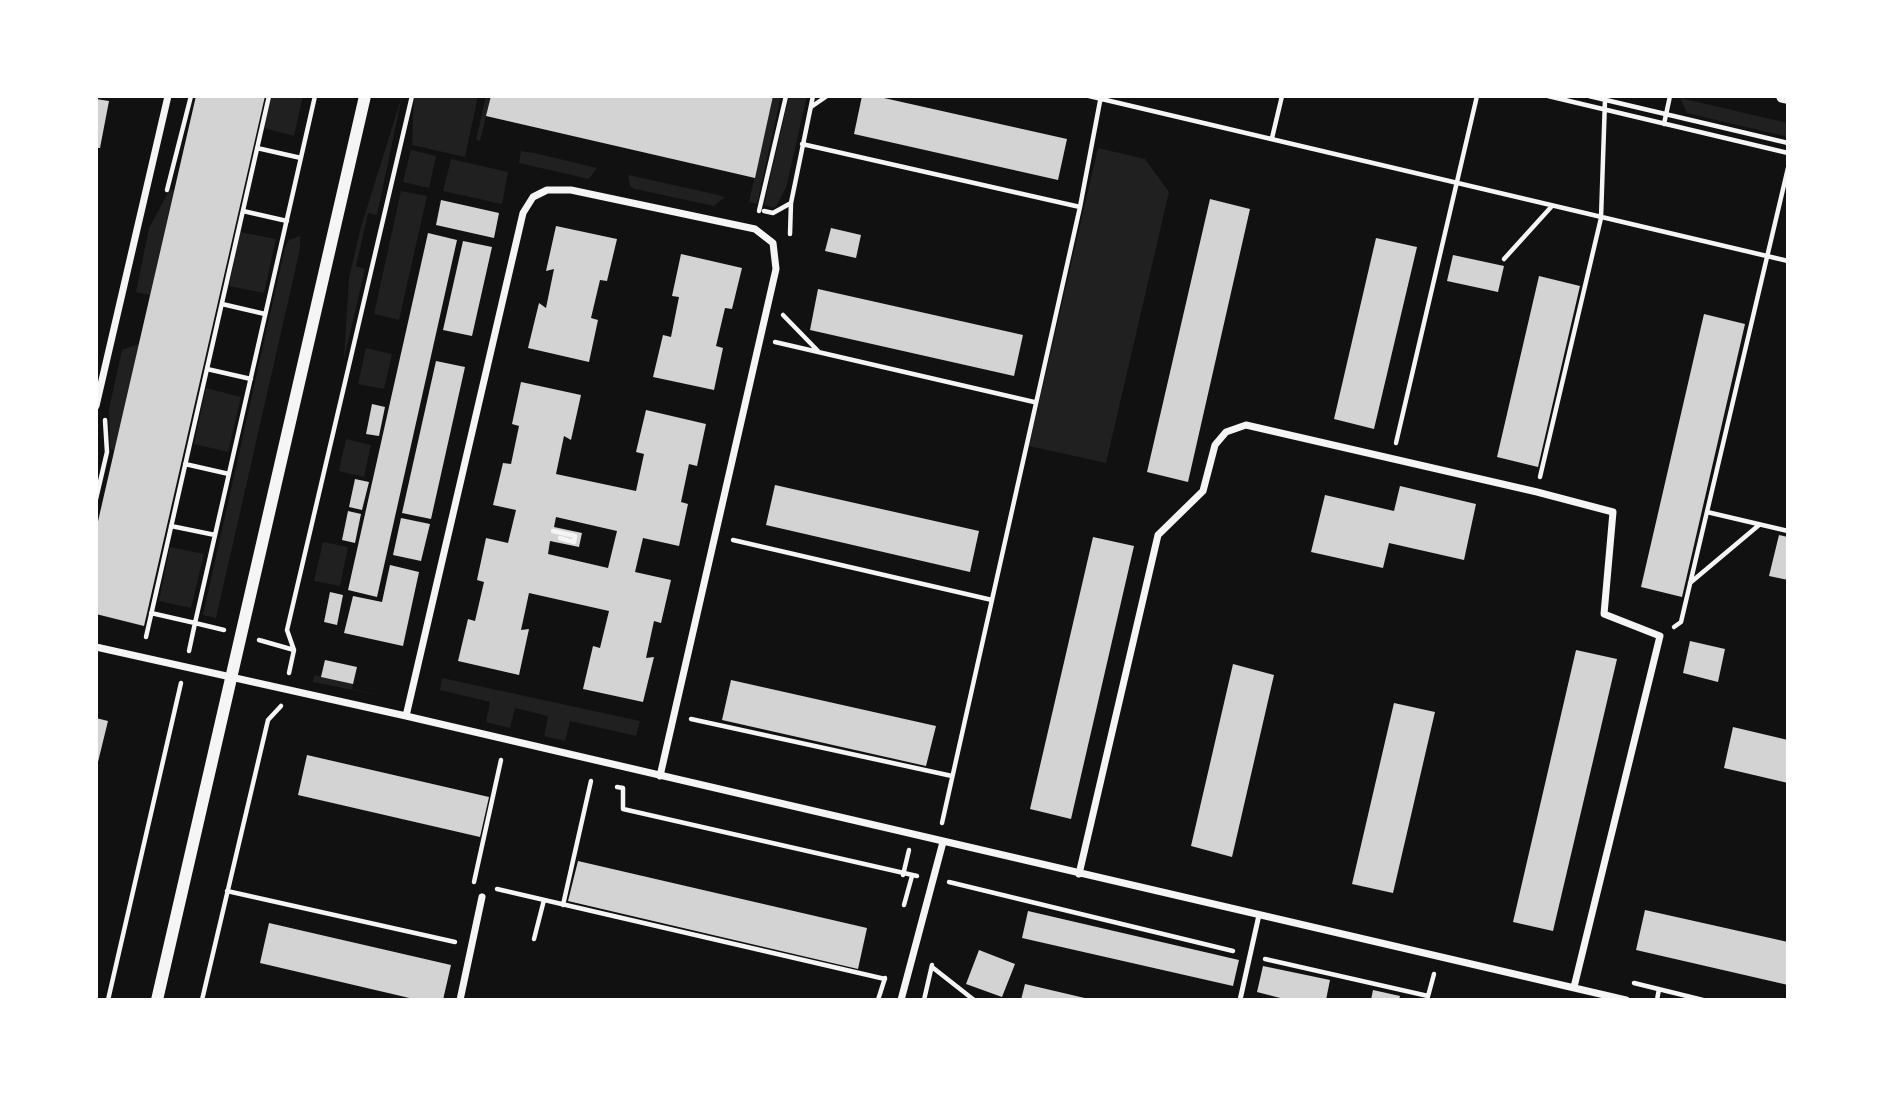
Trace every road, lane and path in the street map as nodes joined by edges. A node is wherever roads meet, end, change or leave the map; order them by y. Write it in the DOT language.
graph roads {
  1 [pos="168,96"];
  2 [pos="269,96"];
  3 [pos="315,96"];
  4 [pos="365,96"];
  5 [pos="412,96"];
  6 [pos="786,96"];
  7 [pos="813,96"];
  8 [pos="827,96"];
  9 [pos="1089,96"];
  10 [pos="1282,96"];
  11 [pos="1478,96"];
  12 [pos="1548,96"];
  13 [pos="1589,96"];
  14 [pos="1670,96"];
  15 [pos="1101,98"];
  16 [pos="1605,100"];
  17 [pos="810,108"];
  18 [pos="1603,109"];
  19 [pos="1666,114"];
  20 [pos="1664,124"];
  21 [pos="1272,138"];
  22 [pos="1788,143"];
  23 [pos="802,144"];
  24 [pos="257,148"];
  25 [pos="1788,153"];
  26 [pos="301,158"];
  27 [pos="1788,168"];
  28 [pos="1458,184"];
  29 [pos="791,203"];
  30 [pos="1552,206"];
  31 [pos="1080,207"];
  32 [pos="760,210"];
  33 [pos="243,211"];
  34 [pos="1601,218"];
  35 [pos="287,221"];
  36 [pos="755,229"];
  37 [pos="790,246"];
  38 [pos="1766,256"];
  39 [pos="1504,259"];
  40 [pos="1788,261"];
  41 [pos="769,300"];
  42 [pos="222,304"];
  43 [pos="265,314"];
  44 [pos="767,340"];
  45 [pos="819,352"];
  46 [pos="207,369"];
  47 [pos="251,379"];
  48 [pos="1034,402"];
  49 [pos="96,405"];
  50 [pos="1393,459"];
  51 [pos="185,464"];
  52 [pos="229,474"];
  53 [pos="1537,492"];
  54 [pos="1707,512"];
  55 [pos="1759,525"];
  56 [pos="171,526"];
  57 [pos="553,531"];
  58 [pos="1788,531"];
  59 [pos="215,536"];
  60 [pos="715,536"];
  61 [pos="560,538"];
  62 [pos="1690,584"];
  63 [pos="992,600"];
  64 [pos="151,613"];
  65 [pos="195,623"];
  66 [pos="241,635"];
  67 [pos="1660,636"];
  68 [pos="146,637"];
  69 [pos="96,648"];
  70 [pos="294,650"];
  71 [pos="185,667"];
  72 [pos="231,676"];
  73 [pos="285,688"];
  74 [pos="281,708"];
  75 [pos="293,711"];
  76 [pos="406,716"];
  77 [pos="683,717"];
  78 [pos="488,757"];
  79 [pos="501,760"];
  80 [pos="514,763"];
  81 [pos="660,776"];
  82 [pos="952,776"];
  83 [pos="579,778"];
  84 [pos="591,781"];
  85 [pos="602,783"];
  86 [pos="612,786"];
  87 [pos="941,825"];
  88 [pos="943,842"];
  89 [pos="1079,874"];
  90 [pos="912,876"];
  91 [pos="933,877"];
  92 [pos="474,884"];
  93 [pos="227,891"];
  94 [pos="471,894"];
  95 [pos="482,897"];
  96 [pos="544,900"];
  97 [pos="563,905"];
  98 [pos="902,915"];
  99 [pos="1259,915"];
  100 [pos="534,939"];
  101 [pos="471,946"];
  102 [pos="1250,955"];
  103 [pos="1439,957"];
  104 [pos="888,967"];
  105 [pos="932,967"];
  106 [pos="885,979"];
  107 [pos="1574,987"];
  108 [pos="1659,989"];
  109 [pos="1428,998"];
  110 [pos="108,1000"];
  111 [pos="156,1000"];
  112 [pos="202,1000"];
  113 [pos="460,1000"];
  114 [pos="878,1000"];
  115 [pos="901,1000"];
  116 [pos="974,1000"];
  117 [pos="1240,1000"];
  118 [pos="1626,1000"];
  119 [pos="1657,1000"];
  1 -- 49 [label="street"];
  2 -- 24 [label="path"];
  3 -- 26 [label="path"];
  4 -- 66 [label="street"];
  5 -- 70 [label="path"];
  6 -- 32 [label="path"];
  7 -- 17 [label="path"];
  8 -- 17 [label="path"];
  9 -- 15 [label="path"];
  10 -- 21 [label="path"];
  11 -- 28 [label="path"];
  12 -- 18 [label="path"];
  13 -- 16 [label="path"];
  14 -- 19 [label="path"];
  15 -- 21 [label="path"];
  15 -- 31 [label="path"];
  16 -- 18 [label="path"];
  16 -- 19 [label="path"];
  17 -- 23 [label="path"];
  18 -- 20 [label="path"];
  18 -- 34 [label="path"];
  19 -- 20 [label="path"];
  19 -- 22 [label="path"];
  20 -- 25 [label="path"];
  21 -- 28 [label="path"];
  23 -- 29 [label="path"];
  23 -- 31 [label="path"];
  24 -- 26 [label="path"];
  24 -- 33 [label="path"];
  26 -- 35 [label="path"];
  27 -- 38 [label="path"];
  28 -- 30 [label="path"];
  28 -- 50 [label="path"];
  29 -- 32 [label="path"];
  29 -- 37 [label="path"];
  30 -- 34 [label="path"];
  30 -- 39 [label="path"];
  31 -- 48 [label="path"];
  32 -- 36 [label="path"];
  33 -- 35 [label="path"];
  33 -- 42 [label="path"];
  34 -- 38 [label="path"];
  34 -- 53 [label="path"];
  35 -- 43 [label="path"];
  36 -- 41 [label="street"];
  36 -- 76 [label="street"];
  38 -- 40 [label="path"];
  38 -- 54 [label="path"];
  41 -- 45 [label="path"];
  41 -- 60 [label="street"];
  42 -- 43 [label="path"];
  42 -- 46 [label="path"];
  43 -- 47 [label="path"];
  44 -- 45 [label="path"];
  45 -- 48 [label="path"];
  46 -- 47 [label="path"];
  46 -- 51 [label="path"];
  47 -- 52 [label="path"];
  48 -- 63 [label="path"];
  50 -- 53 [label="street"];
  50 -- 89 [label="street"];
  51 -- 52 [label="path"];
  51 -- 56 [label="path"];
  52 -- 59 [label="path"];
  53 -- 67 [label="street"];
  54 -- 55 [label="path"];
  54 -- 62 [label="path"];
  55 -- 58 [label="path"];
  55 -- 62 [label="path"];
  56 -- 59 [label="path"];
  56 -- 64 [label="path"];
  57 -- 61 [label="path"];
  59 -- 65 [label="path"];
  60 -- 63 [label="path"];
  60 -- 81 [label="street"];
  62 -- 67 [label="path"];
  63 -- 82 [label="path"];
  64 -- 65 [label="path"];
  64 -- 68 [label="path"];
  65 -- 66 [label="path"];
  65 -- 71 [label="path"];
  66 -- 70 [label="path"];
  66 -- 72 [label="street"];
  67 -- 107 [label="street"];
  69 -- 71 [label="street"];
  70 -- 73 [label="path"];
  71 -- 72 [label="street"];
  71 -- 110 [label="path"];
  72 -- 73 [label="street"];
  72 -- 111 [label="street"];
  73 -- 74 [label="path"];
  73 -- 76 [label="street"];
  74 -- 75 [label="path"];
  74 -- 93 [label="path"];
  76 -- 81 [label="street"];
  77 -- 82 [label="path"];
  78 -- 79 [label="path"];
  79 -- 80 [label="path"];
  79 -- 92 [label="path"];
  81 -- 88 [label="street"];
  82 -- 87 [label="path"];
  83 -- 84 [label="path"];
  84 -- 85 [label="path"];
  84 -- 97 [label="path"];
  86 -- 90 [label="path"];
  88 -- 89 [label="street"];
  88 -- 91 [label="street"];
  89 -- 99 [label="street"];
  90 -- 91 [label="path"];
  90 -- 98 [label="path"];
  91 -- 102 [label="path"];
  91 -- 115 [label="street"];
  92 -- 94 [label="path"];
  92 -- 96 [label="path"];
  93 -- 101 [label="path"];
  93 -- 112 [label="path"];
  95 -- 101 [label="street"];
  96 -- 97 [label="path"];
  96 -- 100 [label="path"];
  97 -- 106 [label="path"];
  99 -- 102 [label="lane"];
  99 -- 103 [label="street"];
  101 -- 113 [label="street"];
  102 -- 109 [label="path"];
  102 -- 117 [label="lane"];
  103 -- 107 [label="street"];
  103 -- 109 [label="path"];
  104 -- 106 [label="path"];
  105 -- 116 [label="path"];
  106 -- 114 [label="path"];
  107 -- 118 [label="street"];
  108 -- 119 [label="path"];
}
